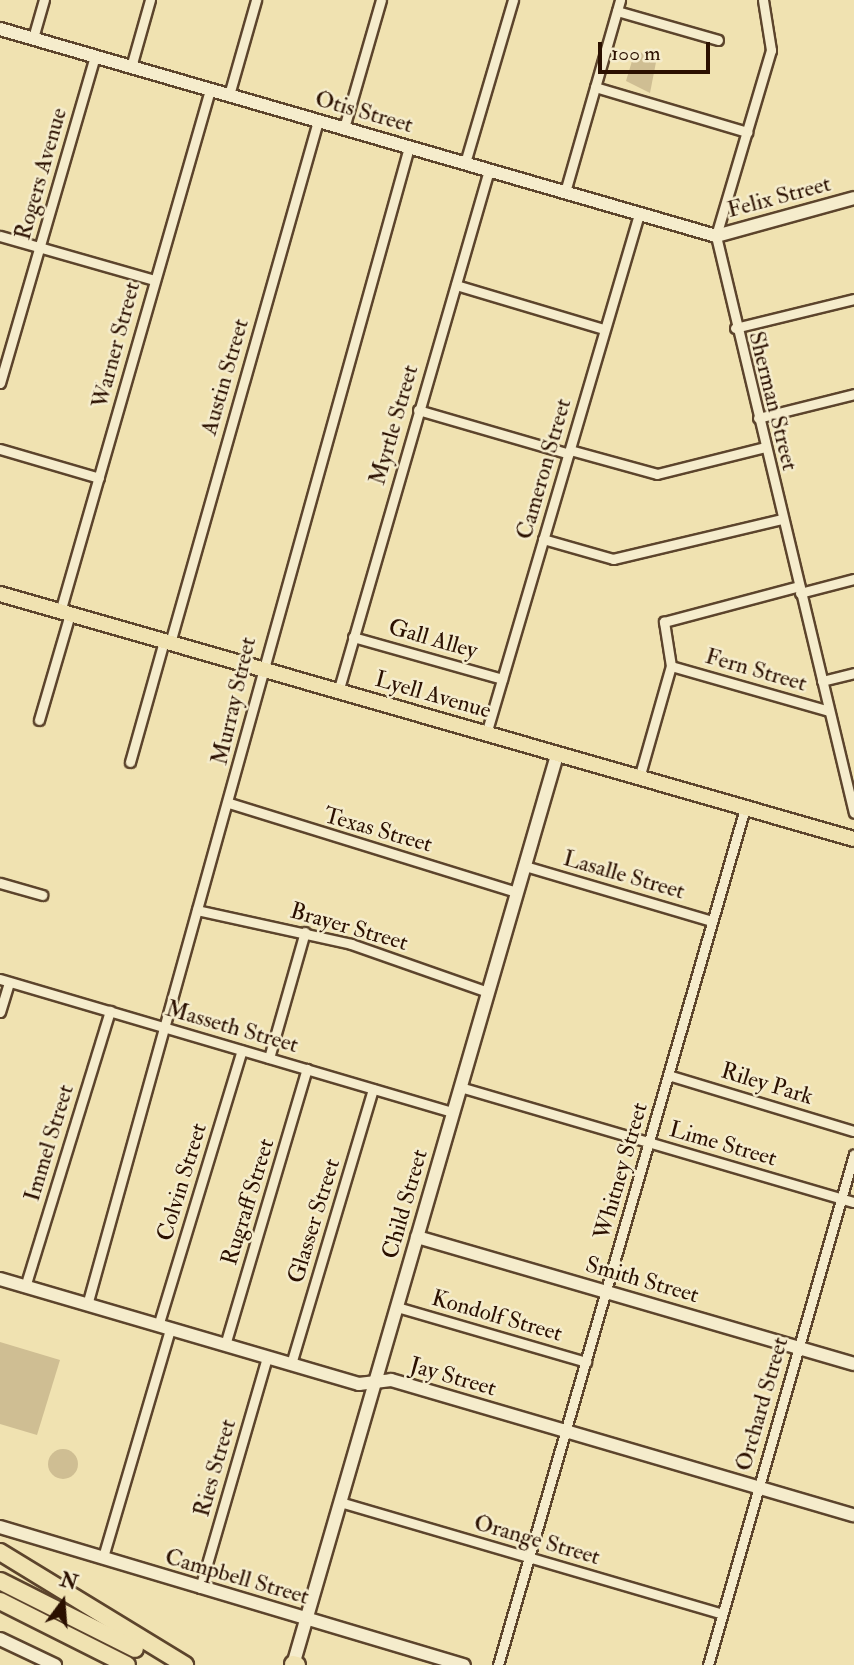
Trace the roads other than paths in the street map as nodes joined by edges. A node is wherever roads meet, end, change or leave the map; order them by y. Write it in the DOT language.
graph roads {
  1 [pos="44,0"];
  2 [pos="150,0"];
  3 [pos="257,0"];
  4 [pos="381,0"];
  5 [pos="513,0"];
  6 [pos="620,0"];
  7 [pos="763,0"];
  8 [pos="617,11"];
  9 [pos="0,29"];
  10 [pos="33,38"];
  11 [pos="718,40"];
  12 [pos="94,56"];
  13 [pos="131,67"];
  14 [pos="595,87"];
  15 [pos="211,90"];
  16 [pos="229,95"];
  17 [pos="318,121"];
  18 [pos="344,128"];
  19 [pos="747,132"];
  20 [pos="409,147"];
  21 [pos="465,163"];
  22 [pos="489,170"];
  23 [pos="565,192"];
  24 [pos="854,198"];
  25 [pos="639,214"];
  26 [pos="0,236"];
  27 [pos="716,236"];
  28 [pos="40,248"];
  29 [pos="154,280"];
  30 [pos="456,285"];
  31 [pos="854,299"];
  32 [pos="735,328"];
  33 [pos="604,330"];
  34 [pos="0,383"];
  35 [pos="854,394"];
  36 [pos="418,411"];
  37 [pos="758,418"];
  38 [pos="765,447"];
  39 [pos="0,449"];
  40 [pos="570,452"];
  41 [pos="99,478"];
  42 [pos="782,519"];
  43 [pos="543,540"];
  44 [pos="854,579"];
  45 [pos="799,589"];
  46 [pos="0,594"];
  47 [pos="65,613"];
  48 [pos="354,636"];
  49 [pos="167,642"];
  50 [pos="671,666"];
  51 [pos="259,669"];
  52 [pos="854,673"];
  53 [pos="502,679"];
  54 [pos="822,681"];
  55 [pos="338,692"];
  56 [pos="829,711"];
  57 [pos="39,720"];
  58 [pos="486,734"];
  59 [pos="557,755"];
  60 [pos="130,762"];
  61 [pos="639,778"];
  62 [pos="229,803"];
  63 [pos="745,808"];
  64 [pos="854,813"];
  65 [pos="854,839"];
  66 [pos="525,866"];
  67 [pos="0,883"];
  68 [pos="517,892"];
  69 [pos="42,895"];
  70 [pos="197,910"];
  71 [pos="712,921"];
  72 [pos="305,933"];
  73 [pos="4,980"];
  74 [pos="488,992"];
  75 [pos="110,1011"];
  76 [pos="0,1012"];
  77 [pos="165,1027"];
  78 [pos="242,1050"];
  79 [pos="269,1058"];
  80 [pos="307,1069"];
  81 [pos="668,1074"];
  82 [pos="460,1087"];
  83 [pos="373,1089"];
  84 [pos="453,1112"];
  85 [pos="854,1131"];
  86 [pos="649,1142"];
  87 [pos="854,1154"];
  88 [pos="841,1198"];
  89 [pos="854,1202"];
  90 [pos="417,1237"];
  91 [pos="0,1279"];
  92 [pos="25,1287"];
  93 [pos="606,1291"];
  94 [pos="87,1305"];
  95 [pos="397,1307"];
  96 [pos="164,1327"];
  97 [pos="225,1345"];
  98 [pos="798,1348"];
  99 [pos="267,1357"];
  100 [pos="586,1362"];
  101 [pos="291,1364"];
  102 [pos="854,1364"];
  103 [pos="375,1382"];
  104 [pos="566,1431"];
  105 [pos="758,1488"];
  106 [pos="340,1502"];
  107 [pos="854,1515"];
  108 [pos="0,1527"];
  109 [pos="0,1552"];
  110 [pos="103,1557"];
  111 [pos="529,1558"];
  112 [pos="0,1581"];
  113 [pos="200,1588"];
  114 [pos="0,1601"];
  115 [pos="722,1614"];
  116 [pos="306,1619"];
  117 [pos="0,1639"];
  118 [pos="55,1665"];
  119 [pos="127,1665"];
  120 [pos="173,1665"];
  121 [pos="185,1665"];
  122 [pos="294,1665"];
  123 [pos="464,1665"];
  124 [pos="498,1665"];
  125 [pos="708,1665"];
  1 -- 10 [label="street"];
  2 -- 13 [label="street"];
  3 -- 16 [label="street"];
  4 -- 18 [label="street"];
  5 -- 21 [label="street"];
  6 -- 8 [label="street"];
  7 -- 19 [label="street, Sherman Street"];
  8 -- 11 [label="street"];
  8 -- 14 [label="street"];
  9 -- 10 [label="street, Otis Street"];
  10 -- 12 [label="street, Otis Street"];
  12 -- 13 [label="street, Otis Street"];
  12 -- 28 [label="street, Rogers Avenue"];
  13 -- 15 [label="street, Otis Street"];
  14 -- 19 [label="street"];
  14 -- 23 [label="street"];
  15 -- 16 [label="street, Otis Street"];
  15 -- 29 [label="street, Warner Street"];
  16 -- 17 [label="street, Otis Street"];
  17 -- 18 [label="street, Otis Street"];
  17 -- 49 [label="street, Austin Street"];
  18 -- 20 [label="street, Otis Street"];
  19 -- 27 [label="street, Sherman Street"];
  20 -- 21 [label="street, Otis Street"];
  20 -- 51 [label="street, Murray Street"];
  21 -- 22 [label="street, Otis Street"];
  22 -- 23 [label="street, Otis Street"];
  22 -- 30 [label="street, Myrtle Street"];
  23 -- 25 [label="street, Otis Street"];
  24 -- 27 [label="street, Felix Street"];
  25 -- 27 [label="street, Otis Street"];
  25 -- 33 [label="street, Cameron Street"];
  26 -- 28 [label="street"];
  27 -- 32 [label="street, Sherman Street"];
  28 -- 29 [label="street"];
  28 -- 34 [label="street, Rogers Avenue"];
  29 -- 41 [label="street, Warner Street"];
  30 -- 33 [label="street"];
  30 -- 36 [label="street, Myrtle Street"];
  31 -- 32 [label="street"];
  32 -- 37 [label="street, Sherman Street"];
  33 -- 40 [label="street, Cameron Street"];
  35 -- 37 [label="street"];
  36 -- 40 [label="street"];
  36 -- 48 [label="street, Myrtle Street"];
  37 -- 38 [label="street, Sherman Street"];
  38 -- 40 [label="street"];
  38 -- 42 [label="street, Sherman Street"];
  39 -- 41 [label="street"];
  40 -- 43 [label="street, Cameron Street"];
  41 -- 47 [label="street, Warner Street"];
  42 -- 43 [label="street"];
  42 -- 45 [label="street, Sherman Street"];
  43 -- 53 [label="street, Cameron Street"];
  44 -- 45 [label="street"];
  45 -- 50 [label="street"];
  45 -- 54 [label="street, Sherman Street"];
  46 -- 47 [label="main road, Lyell Avenue"];
  47 -- 49 [label="main road, Lyell Avenue"];
  47 -- 57 [label="street, Warner Street"];
  48 -- 53 [label="street, Gall Alley"];
  48 -- 55 [label="street, Myrtle Street"];
  49 -- 51 [label="main road, Lyell Avenue"];
  49 -- 60 [label="street, Austin Street"];
  50 -- 56 [label="street, Fern Street"];
  50 -- 61 [label="street"];
  51 -- 55 [label="main road, Lyell Avenue"];
  51 -- 62 [label="street, Murray Street"];
  52 -- 54 [label="street"];
  53 -- 58 [label="street, Cameron Street"];
  54 -- 56 [label="street, Sherman Street"];
  55 -- 58 [label="main road, Lyell Avenue"];
  56 -- 64 [label="street, Sherman Street"];
  58 -- 59 [label="main road, Lyell Avenue"];
  59 -- 61 [label="main road, Lyell Avenue"];
  59 -- 66 [label="street, Child Street"];
  61 -- 63 [label="main road, Lyell Avenue"];
  62 -- 68 [label="street, Texas Street"];
  62 -- 70 [label="street, Murray Street"];
  63 -- 65 [label="main road, Lyell Avenue"];
  63 -- 71 [label="street, Whitney Street"];
  66 -- 68 [label="street, Child Street"];
  66 -- 71 [label="street, Lasalle Street"];
  67 -- 69 [label="street"];
  68 -- 74 [label="street, Child Street"];
  70 -- 72 [label="street, Brayer Street"];
  70 -- 77 [label="street, Murray Street"];
  71 -- 81 [label="street, Whitney Street"];
  72 -- 74 [label="street, Brayer Street"];
  72 -- 79 [label="street"];
  73 -- 75 [label="street, Masseth Street"];
  73 -- 76 [label="street"];
  74 -- 82 [label="street, Child Street"];
  75 -- 77 [label="street, Masseth Street"];
  75 -- 92 [label="street, Immel Street"];
  77 -- 78 [label="street, Masseth Street"];
  77 -- 94 [label="street, Murray Street"];
  78 -- 79 [label="street, Masseth Street"];
  78 -- 96 [label="street, Colvin Street"];
  79 -- 80 [label="street, Masseth Street"];
  80 -- 83 [label="street, Masseth Street"];
  80 -- 97 [label="street, Rugraff Street"];
  81 -- 85 [label="street, Riley Park"];
  81 -- 86 [label="street, Whitney Street"];
  82 -- 84 [label="street, Child Street"];
  82 -- 86 [label="street, Lime Street"];
  83 -- 84 [label="street, Masseth Street"];
  83 -- 101 [label="street, Glasser Street"];
  84 -- 90 [label="street, Child Street"];
  86 -- 88 [label="street, Lime Street"];
  86 -- 93 [label="street, Whitney Street"];
  87 -- 88 [label="street, Orchard Street"];
  88 -- 89 [label="street, Lime Street"];
  88 -- 98 [label="street, Orchard Street"];
  90 -- 93 [label="street, Smith Street"];
  90 -- 95 [label="street, Child Street"];
  91 -- 92 [label="street, Jay Street"];
  92 -- 94 [label="street, Jay Street"];
  93 -- 98 [label="street, Smith Street"];
  93 -- 100 [label="street, Whitney Street"];
  94 -- 96 [label="street, Jay Street"];
  95 -- 100 [label="street, Kondolf Street"];
  95 -- 103 [label="street, Child Street"];
  96 -- 97 [label="street, Jay Street"];
  96 -- 110 [label="street, Colvin Street"];
  97 -- 99 [label="street, Jay Street"];
  98 -- 102 [label="street, Smith Street"];
  98 -- 105 [label="street, Orchard Street"];
  99 -- 101 [label="street, Jay Street"];
  99 -- 113 [label="street, Ries Street"];
  100 -- 104 [label="street, Whitney Street"];
  101 -- 103 [label="street, Jay Street"];
  103 -- 104 [label="street, Jay Street"];
  103 -- 106 [label="street, Child Street"];
  104 -- 105 [label="street, Jay Street"];
  104 -- 111 [label="street, Whitney Street"];
  105 -- 107 [label="street, Jay Street"];
  105 -- 115 [label="street, Orchard Street"];
  106 -- 111 [label="street, Orange Street"];
  106 -- 116 [label="street, Child Street"];
  108 -- 110 [label="street, Campbell Street"];
  109 -- 121 [label="highway"];
  110 -- 113 [label="street, Campbell Street"];
  111 -- 115 [label="street, Orange Street"];
  111 -- 124 [label="street, Whitney Street"];
  112 -- 120 [label="highway"];
  113 -- 116 [label="street, Campbell Street"];
  114 -- 119 [label="highway"];
  115 -- 125 [label="street, Orchard Street"];
  116 -- 122 [label="street, Child Street"];
  116 -- 123 [label="street, Campbell Street"];
  117 -- 118 [label="street"];
}
